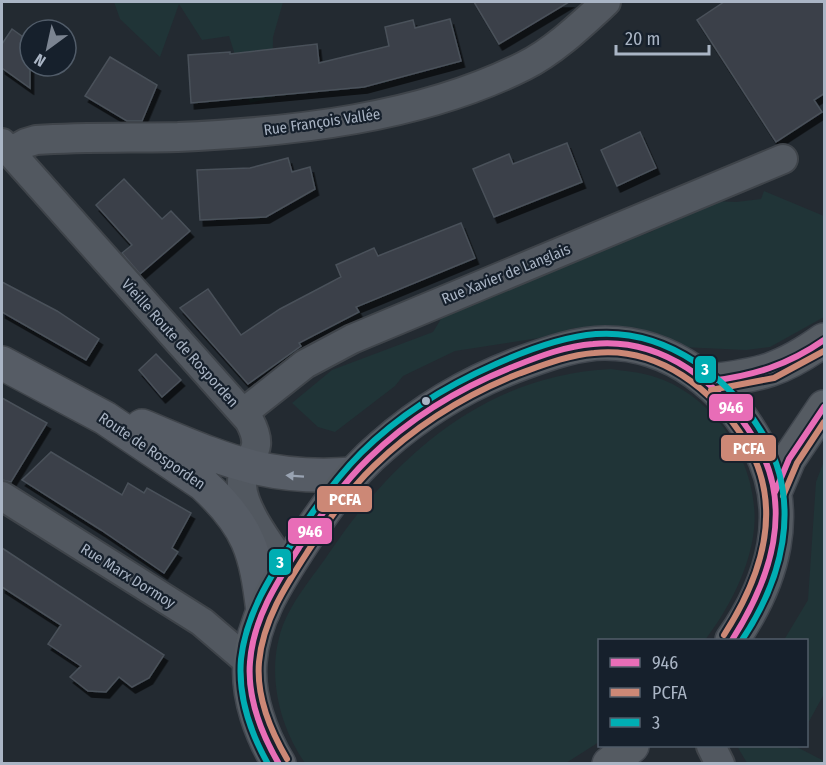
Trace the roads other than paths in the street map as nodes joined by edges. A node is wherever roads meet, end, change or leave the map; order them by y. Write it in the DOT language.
graph roads {
  1 [pos="606,2"];
  2 [pos="6,148"];
  3 [pos="783,159"];
  4 [pos="825,340"];
  5 [pos="2,363"];
  6 [pos="710,381"];
  7 [pos="70,398"];
  8 [pos="825,407"];
  9 [pos="243,413"];
  10 [pos="245,467"];
  11 [pos="353,474"];
  12 [pos="776,492"];
  13 [pos="2,496"];
  14 [pos="286,568"];
  15 [pos="263,612"];
  16 [pos="733,639"];
  17 [pos="250,663"];
  18 [pos="631,747"];
  19 [pos="712,747"];
  20 [pos="279,764"];
  21 [pos="609,764"];
  22 [pos="720,764"];
  1 -- 2 [label="street, Rue François Vallée"];
  2 -- 9 [label="street, Vieille Route de Rosporden"];
  3 -- 9 [label="street, Rue Xavier de Langlais"];
  4 -- 6 [label="main road"];
  5 -- 7 [label="main road, Route de Rosporden"];
  6 -- 11 [label="main road"];
  6 -- 12 [label="main road"];
  7 -- 10 [label="main road, Route de Rosporden"];
  7 -- 15 [label="main road, Route de Rosporden"];
  8 -- 12 [label="main road"];
  9 -- 10 [label="street, Vieille Route de Rosporden"];
  11 -- 10 [label="main road, Route de Rosporden, one-way"];
  10 -- 14 [label="street, Vieille Route de Rosporden"];
  11 -- 14 [label="main road"];
  12 -- 16 [label="main road"];
  13 -- 17 [label="street, Rue Marx Dormoy"];
  14 -- 15 [label="main road"];
  15 -- 17 [label="main road"];
  17 -- 20 [label="main road"];
  18 -- 21 [label="main road"];
  19 -- 22 [label="street"];
}
